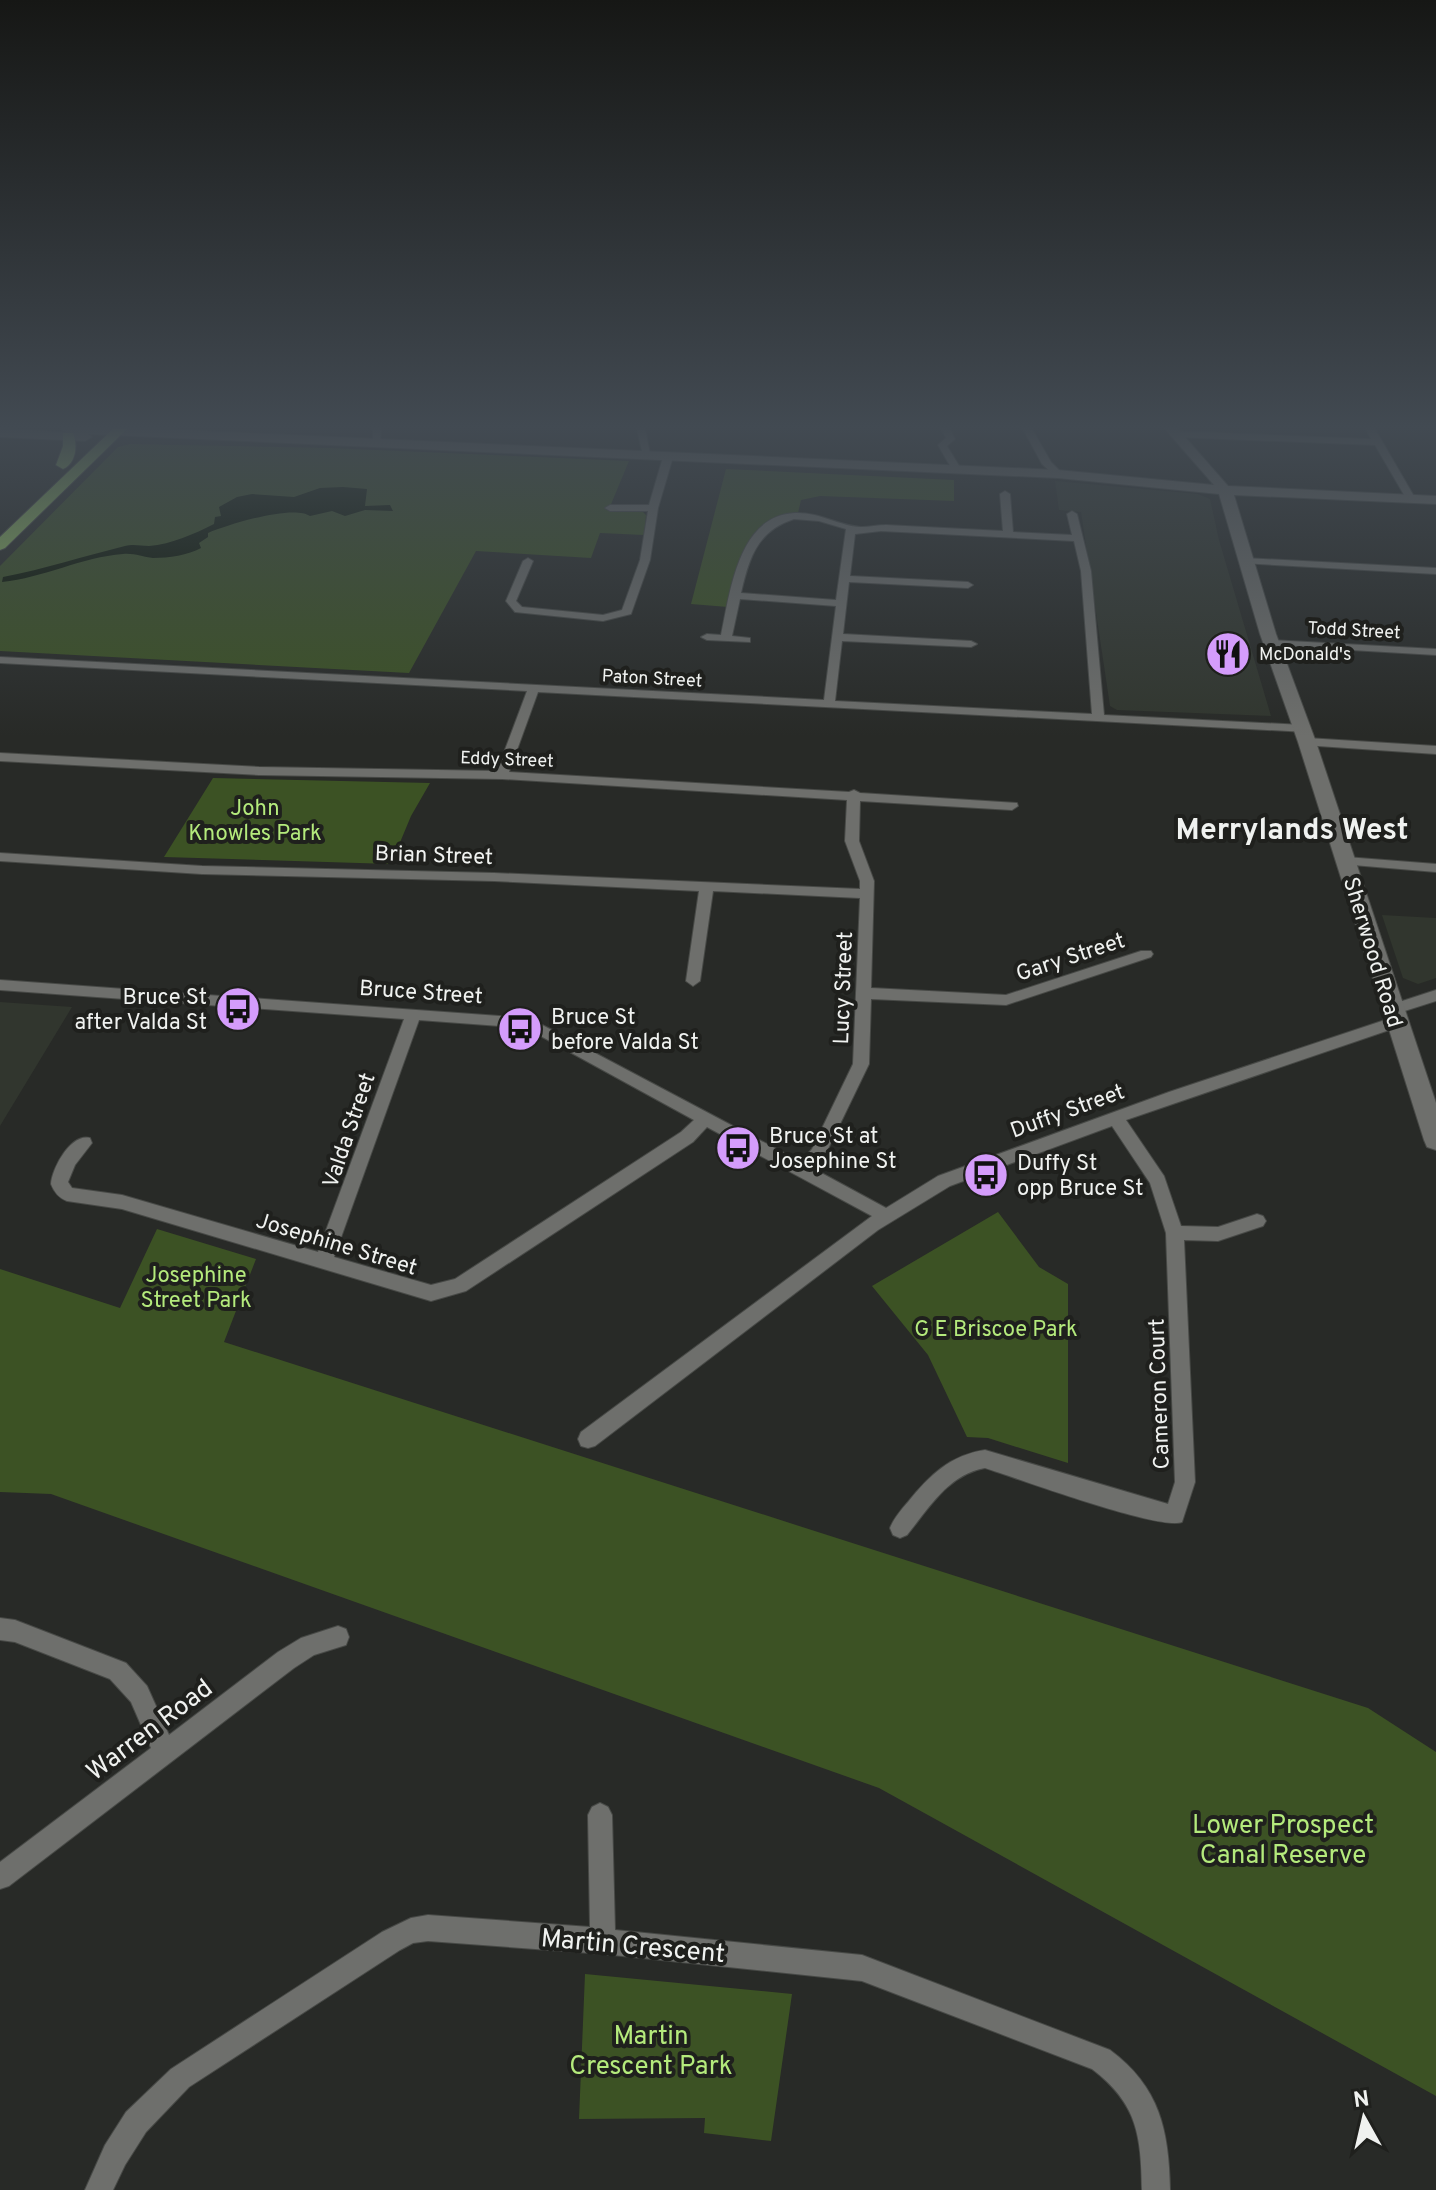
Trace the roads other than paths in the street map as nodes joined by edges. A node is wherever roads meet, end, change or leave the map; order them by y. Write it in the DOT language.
graph roads {
  1 [pos="649,531"];
  2 [pos="761,531"];
  3 [pos="852,531"];
  4 [pos="923,531"];
  5 [pos="1076,531"];
  6 [pos="1236,531"];
  7 [pos="1008,534"];
  8 [pos="1077,538"];
  9 [pos="528,561"];
  10 [pos="1245,561"];
  11 [pos="1436,571"];
  12 [pos="843,579"];
  13 [pos="968,585"];
  14 [pos="735,596"];
  15 [pos="841,603"];
  16 [pos="707,637"];
  17 [pos="836,637"];
  18 [pos="726,638"];
  19 [pos="746,640"];
  20 [pos="1271,643"];
  21 [pos="971,644"];
  22 [pos="1436,652"];
  23 [pos="0,660"];
  24 [pos="533,690"];
  25 [pos="829,705"];
  26 [pos="1098,718"];
  27 [pos="1305,735"];
  28 [pos="1436,750"];
  29 [pos="0,757"];
  30 [pos="502,775"];
  31 [pos="854,794"];
  32 [pos="1012,806"];
  33 [pos="0,857"];
  34 [pos="1346,861"];
  35 [pos="1436,868"];
  36 [pos="707,886"];
  37 [pos="866,894"];
  38 [pos="1146,954"];
  39 [pos="693,981"];
  40 [pos="0,985"];
  41 [pos="865,993"];
  42 [pos="1436,995"];
  43 [pos="414,1013"];
  44 [pos="1394,1016"];
  45 [pos="1116,1118"];
  46 [pos="705,1119"];
  47 [pos="1436,1140"];
  48 [pos="84,1143"];
  49 [pos="803,1171"];
  50 [pos="886,1216"];
  51 [pos="1257,1221"];
  52 [pos="1175,1233"];
  53 [pos="323,1262"];
  54 [pos="588,1439"];
  55 [pos="900,1528"];
  56 [pos="0,1629"];
  57 [pos="338,1637"];
  58 [pos="165,1753"];
  59 [pos="600,1815"];
  60 [pos="0,1877"];
  61 [pos="603,1941"];
  62 [pos="99,2190"];
  63 [pos="1156,2190"];
  1 -- 9 [label="street"];
  2 -- 14 [label="street"];
  3 -- 12 [label="street"];
  4 -- 7 [label="street"];
  5 -- 8 [label="street"];
  6 -- 10 [label="main road, Sherwood Road"];
  7 -- 8 [label="street"];
  8 -- 26 [label="street"];
  10 -- 11 [label="street"];
  10 -- 20 [label="main road, Sherwood Road"];
  12 -- 13 [label="street"];
  12 -- 15 [label="street"];
  14 -- 15 [label="street"];
  14 -- 18 [label="street"];
  15 -- 17 [label="street"];
  16 -- 18 [label="street"];
  17 -- 21 [label="street"];
  17 -- 25 [label="street"];
  18 -- 19 [label="street"];
  20 -- 22 [label="street, Todd Street"];
  20 -- 27 [label="main road, Sherwood Road"];
  23 -- 24 [label="street, Paton Street"];
  24 -- 25 [label="street, Paton Street"];
  24 -- 30 [label="street"];
  25 -- 26 [label="street, Paton Street"];
  26 -- 27 [label="street, Paton Street"];
  27 -- 28 [label="street, Paton Street"];
  27 -- 34 [label="main road, Sherwood Road"];
  29 -- 30 [label="street, Eddy Street"];
  30 -- 31 [label="street, Eddy Street"];
  31 -- 32 [label="street, Eddy Street"];
  31 -- 37 [label="street, Lucy Street"];
  33 -- 36 [label="street, Brian Street"];
  34 -- 35 [label="street"];
  34 -- 44 [label="main road, Sherwood Road"];
  36 -- 37 [label="street, Brian Street"];
  36 -- 39 [label="street"];
  37 -- 41 [label="street, Lucy Street"];
  38 -- 41 [label="street, Gary Street"];
  40 -- 43 [label="street, Bruce Street"];
  41 -- 49 [label="street, Lucy Street"];
  42 -- 44 [label="street, Duffy Street"];
  43 -- 46 [label="street, Bruce Street"];
  43 -- 53 [label="street, Valda Street"];
  44 -- 45 [label="street, Duffy Street"];
  44 -- 47 [label="main road, Sherwood Road"];
  45 -- 50 [label="street, Duffy Street"];
  45 -- 52 [label="street, Cameron Court"];
  46 -- 49 [label="street, Bruce Street"];
  46 -- 53 [label="street, Josephine Street"];
  48 -- 53 [label="street, Josephine Street"];
  49 -- 50 [label="street, Bruce Street"];
  50 -- 54 [label="street, Duffy Street"];
  51 -- 52 [label="street"];
  52 -- 55 [label="street, Cameron Court"];
  56 -- 58 [label="street"];
  57 -- 58 [label="street, Warren Road"];
  58 -- 60 [label="street, Warren Road"];
  59 -- 61 [label="street"];
  61 -- 62 [label="street, Martin Crescent"];
  61 -- 63 [label="street, Martin Crescent"];
}
